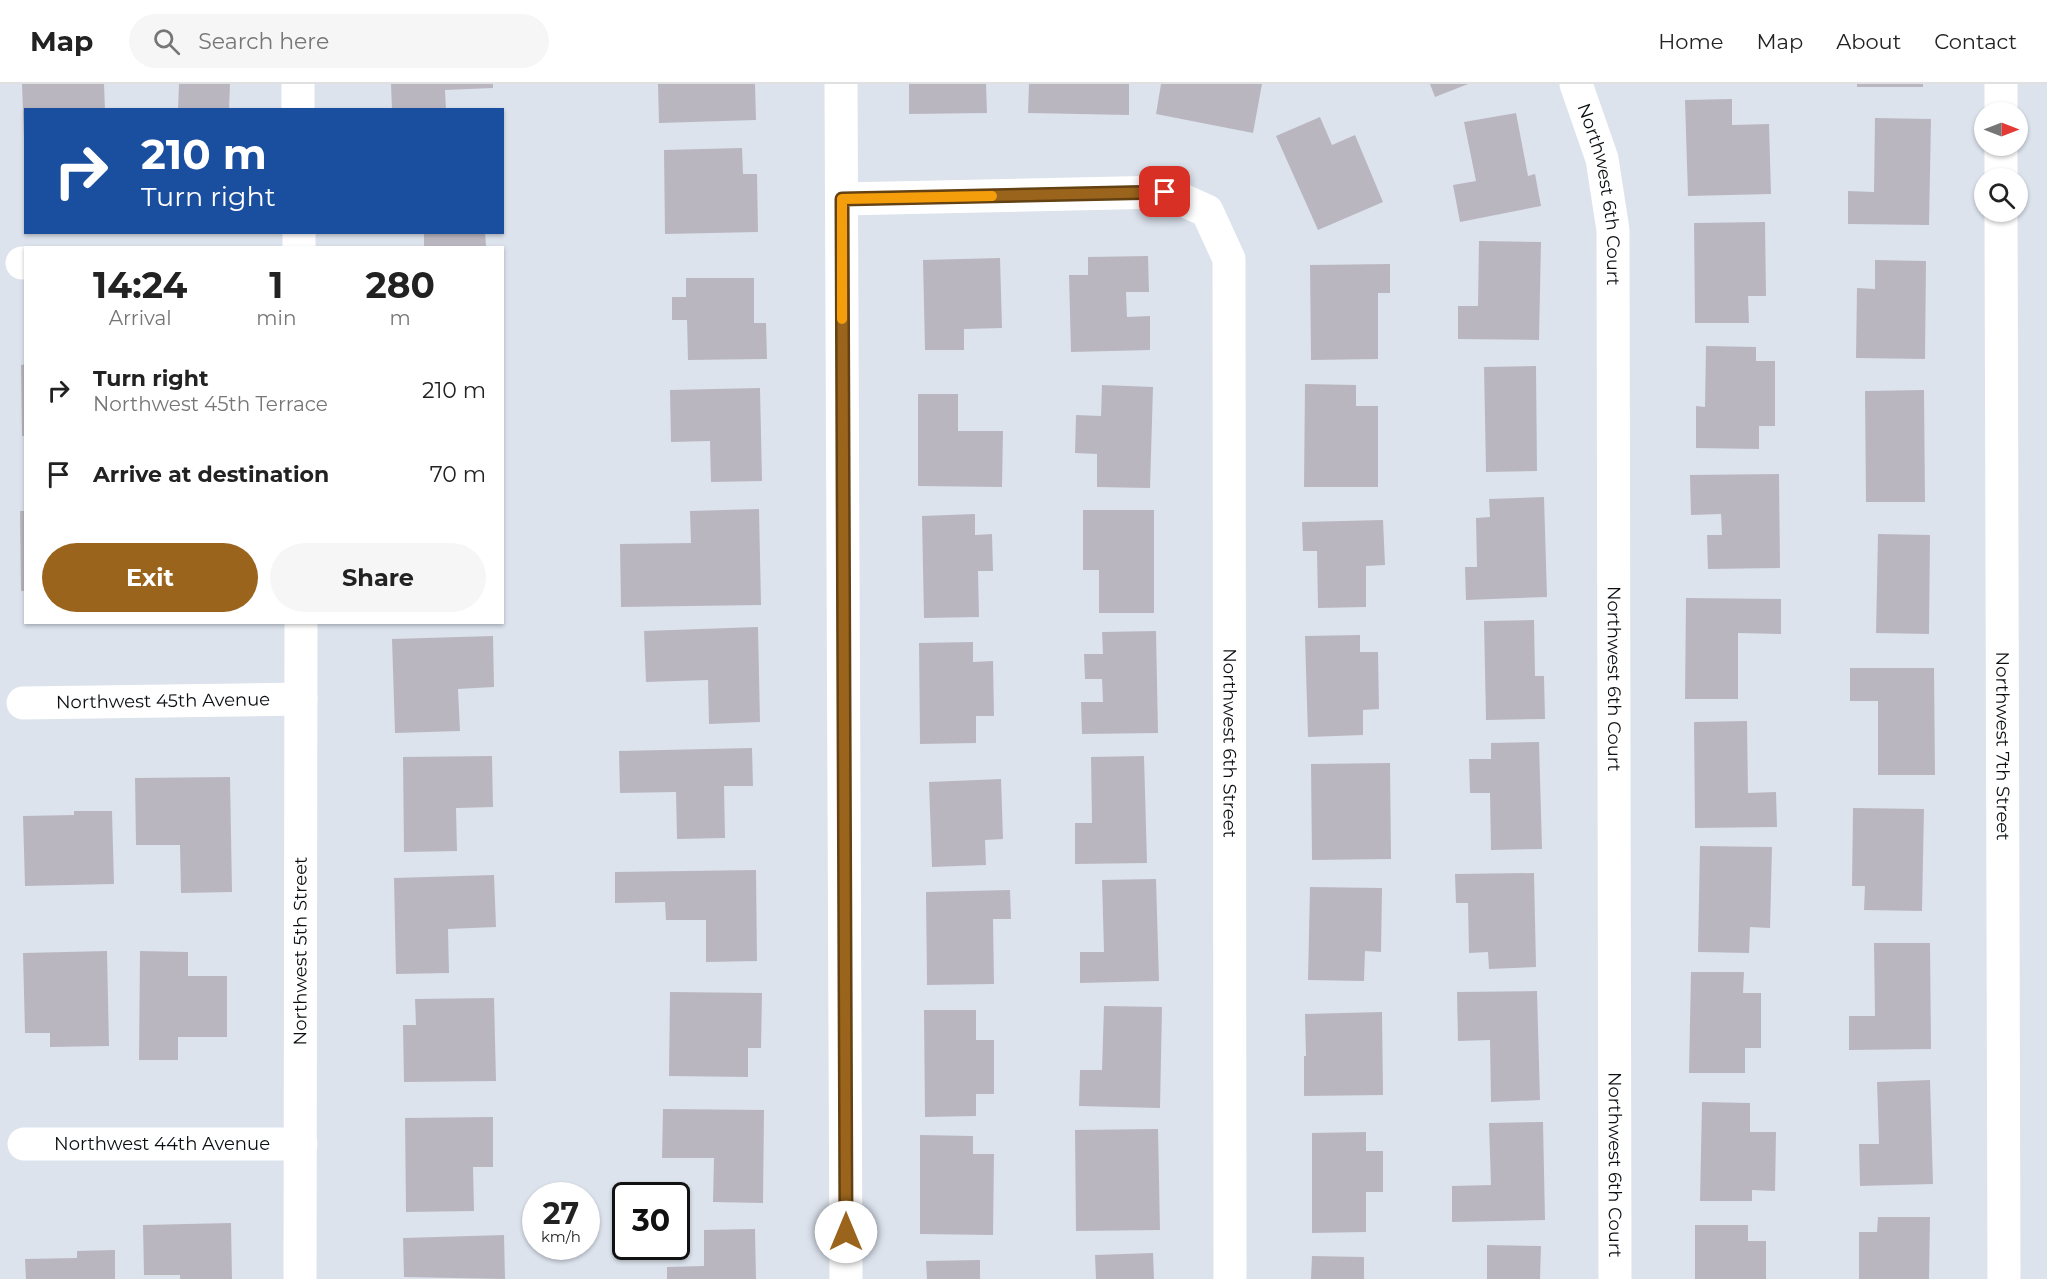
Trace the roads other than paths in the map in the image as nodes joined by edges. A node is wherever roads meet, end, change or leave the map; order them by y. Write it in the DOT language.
graph roads {
  1 [pos="298,84"];
  2 [pos="841,84"];
  3 [pos="1576,84"];
  4 [pos="2001,84"];
  5 [pos="2001,102"];
  6 [pos="298,108"];
  7 [pos="842,199"];
  8 [pos="2001,222"];
  9 [pos="301,624"];
  10 [pos="301,699"];
  11 [pos="23,703"];
  12 [pos="24,1144"];
  13 [pos="301,1144"];
  14 [pos="300,1279"];
  15 [pos="846,1279"];
  16 [pos="1230,1279"];
  17 [pos="1615,1279"];
  18 [pos="2004,1279"];
  1 -- 6 [label="street"];
  2 -- 7 [label="street"];
  3 -- 17 [label="street, Northwest 6th Court"];
  4 -- 5 [label="street"];
  7 -- 15 [label="street"];
  7 -- 16 [label="street, Northwest 6th Street"];
  8 -- 18 [label="street, Northwest 7th Street"];
  9 -- 10 [label="street, Northwest 5th Street"];
  10 -- 11 [label="street, Northwest 45th Avenue"];
  10 -- 13 [label="street, Northwest 5th Street"];
  12 -- 13 [label="street, Northwest 44th Avenue"];
  13 -- 14 [label="street, Northwest 5th Street"];
}
